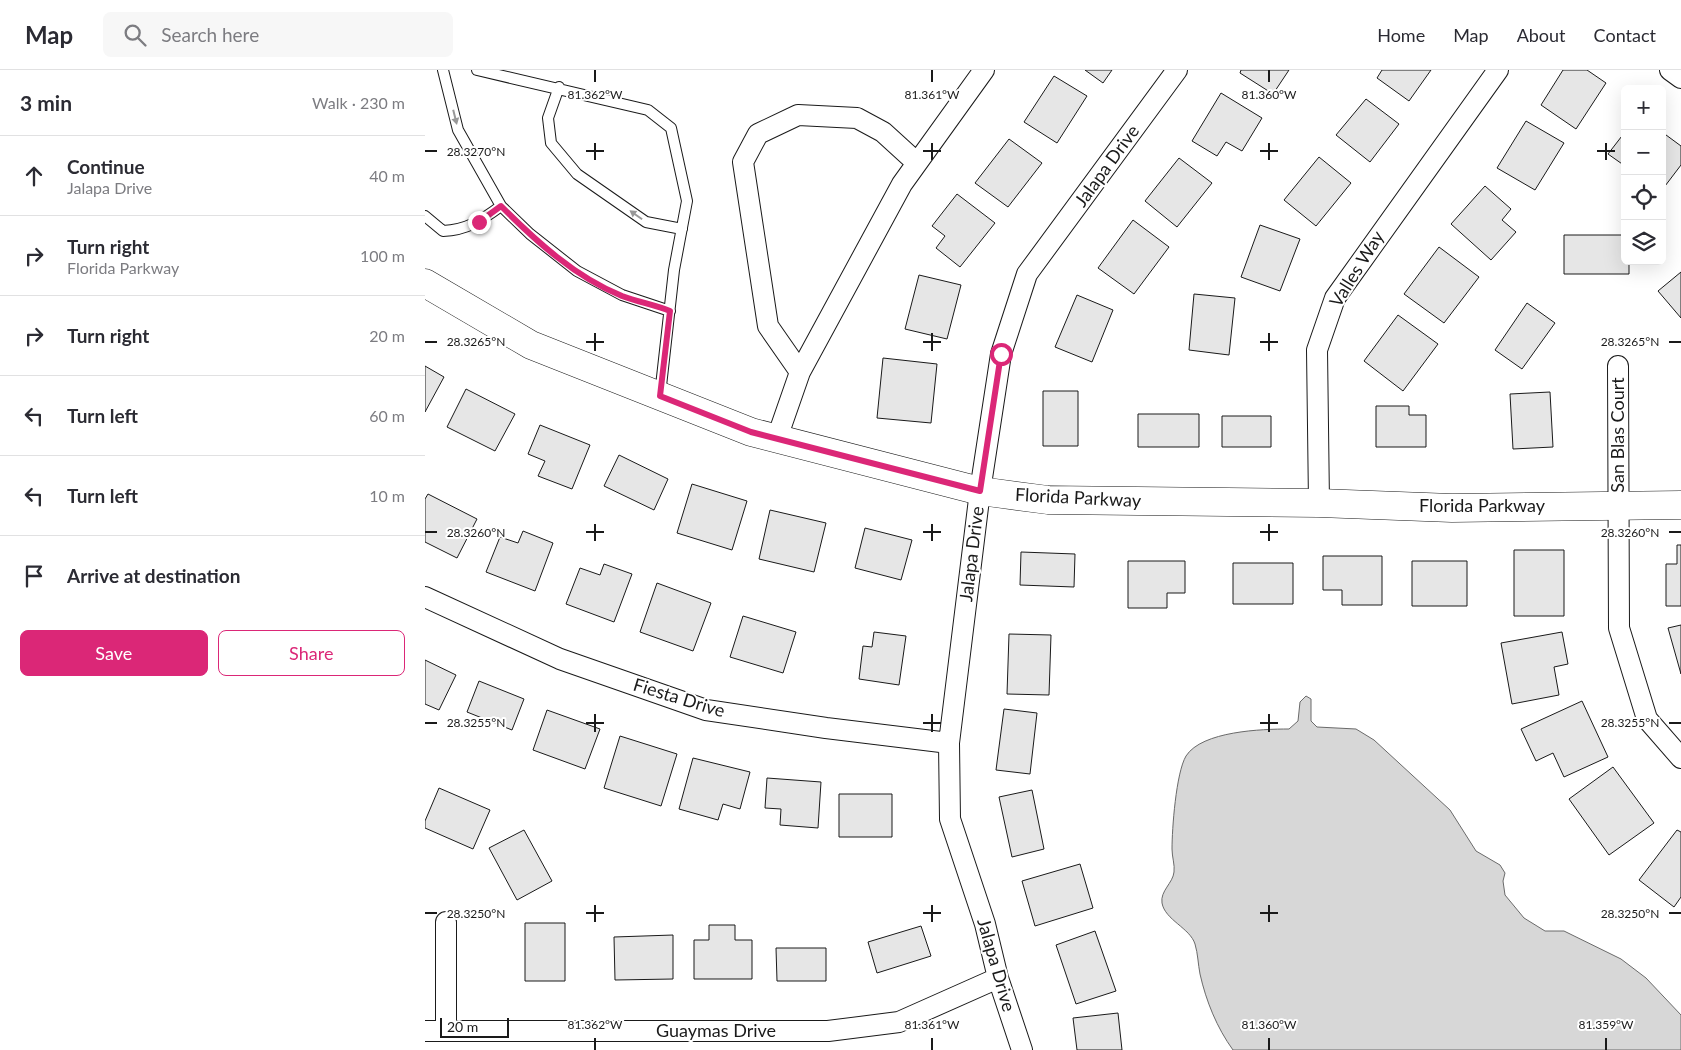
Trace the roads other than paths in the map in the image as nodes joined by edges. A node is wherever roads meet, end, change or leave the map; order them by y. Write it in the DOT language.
graph roads {
  1 [pos="443,70"];
  2 [pos="477,70"];
  3 [pos="984,70"];
  4 [pos="1177,70"];
  5 [pos="1498,70"];
  6 [pos="1670,70"];
  7 [pos="1681,78"];
  8 [pos="559,88"];
  9 [pos="917,163"];
  10 [pos="501,206"];
  11 [pos="425,216"];
  12 [pos="682,229"];
  13 [pos="425,284"];
  14 [pos="670,311"];
  15 [pos="1618,366"];
  16 [pos="800,372"];
  17 [pos="660,396"];
  18 [pos="777,438"];
  19 [pos="980,491"];
  20 [pos="1319,504"];
  21 [pos="1618,505"];
  22 [pos="1681,505"];
  23 [pos="425,597"];
  24 [pos="949,743"];
  25 [pos="1681,758"];
  26 [pos="447,922"];
  27 [pos="998,978"];
  28 [pos="425,1031"];
  29 [pos="446,1031"];
  30 [pos="1022,1050"];
  1 -- 10 [label="lane, one-way"];
  2 -- 8 [label="lane"];
  3 -- 9 [label="street"];
  4 -- 19 [label="street, Jalapa Drive"];
  5 -- 20 [label="street, Valles Way"];
  6 -- 7 [label="street"];
  12 -- 8 [label="lane, one-way"];
  8 -- 12 [label="lane"];
  9 -- 16 [label="street"];
  9 -- 16 [label="street"];
  10 -- 11 [label="lane"];
  10 -- 14 [label="lane"];
  12 -- 14 [label="lane"];
  13 -- 17 [label="street, Florida Parkway"];
  14 -- 17 [label="lane"];
  15 -- 21 [label="street, San Blas Court"];
  16 -- 18 [label="street"];
  17 -- 18 [label="street, Florida Parkway"];
  18 -- 19 [label="street, Florida Parkway"];
  19 -- 20 [label="street, Florida Parkway"];
  19 -- 24 [label="street, Jalapa Drive"];
  20 -- 21 [label="street, Florida Parkway"];
  21 -- 22 [label="street, Florida Parkway"];
  21 -- 25 [label="street, San Blas Court"];
  23 -- 24 [label="street, Fiesta Drive"];
  24 -- 27 [label="street, Jalapa Drive"];
  26 -- 29 [label="street"];
  27 -- 29 [label="street, Guaymas Drive"];
  27 -- 30 [label="street, Jalapa Drive"];
  28 -- 29 [label="street, Guaymas Drive"];
}
